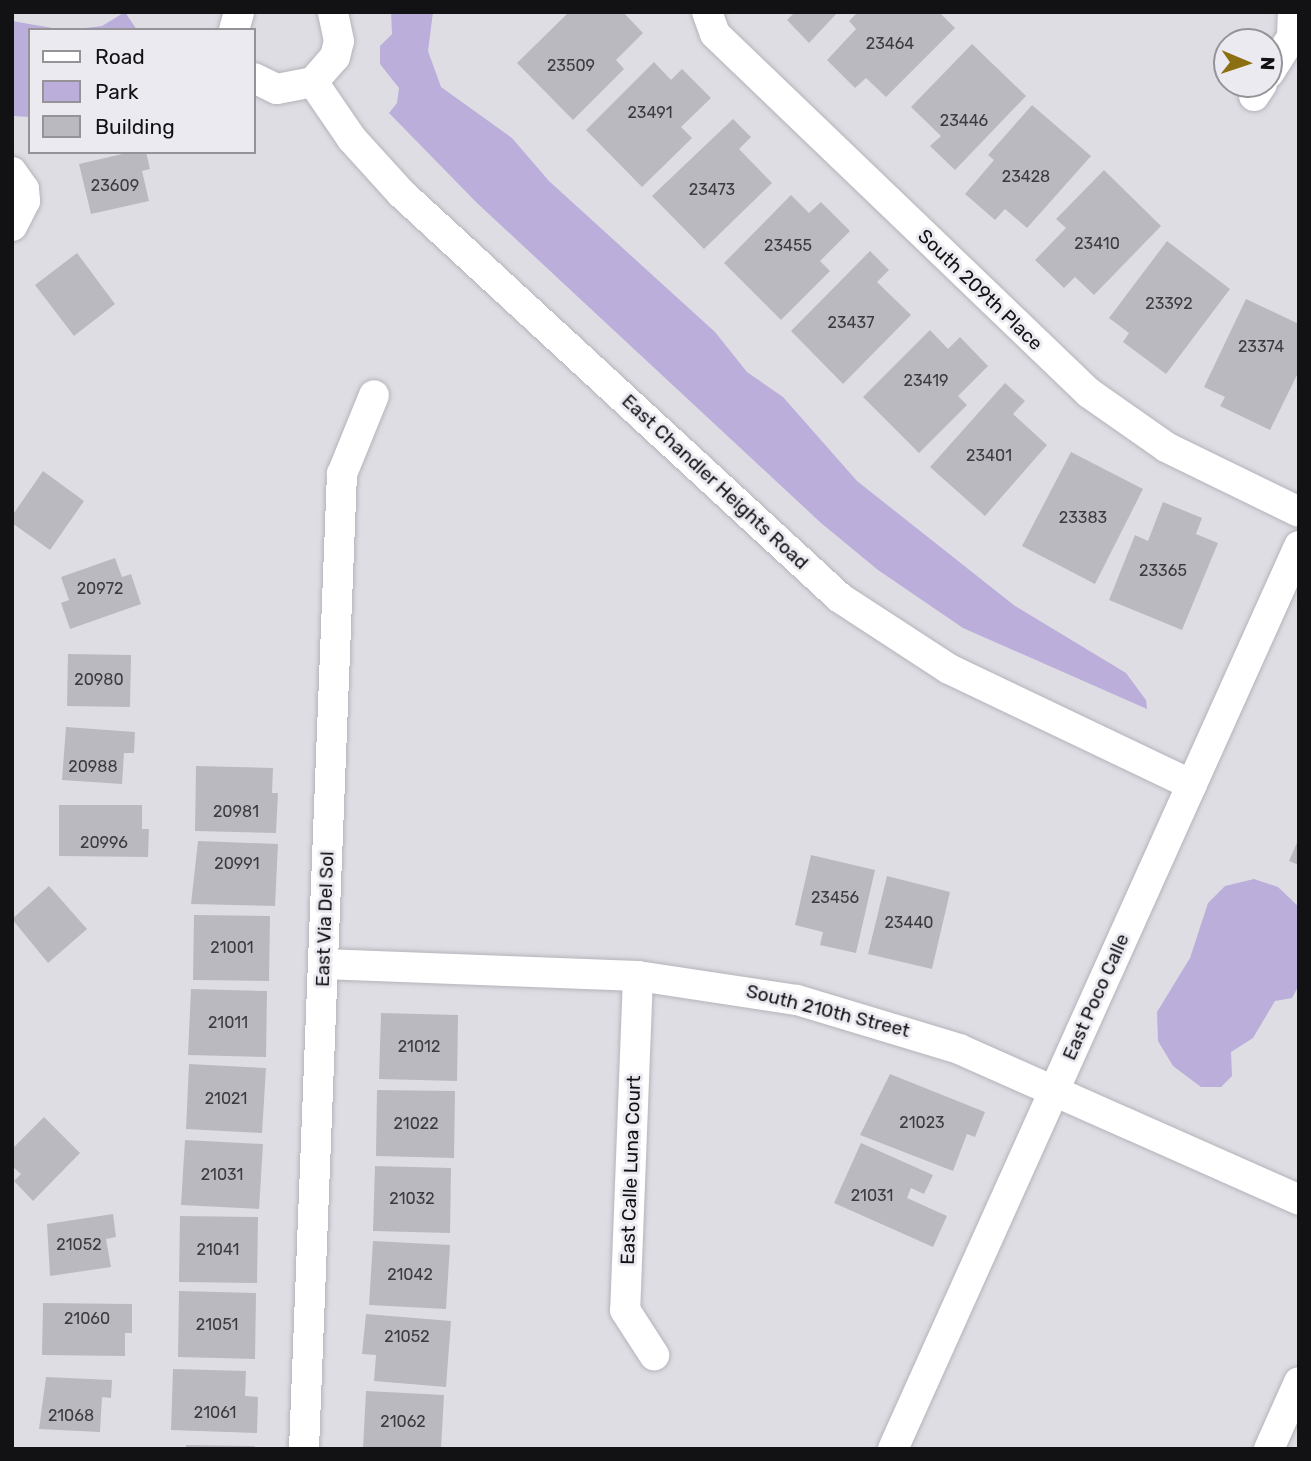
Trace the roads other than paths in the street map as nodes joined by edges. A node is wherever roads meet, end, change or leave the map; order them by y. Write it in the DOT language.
graph roads {
  1 [pos="333,12"];
  2 [pos="707,12"];
  3 [pos="1293,12"];
  4 [pos="1283,51"];
  5 [pos="256,79"];
  6 [pos="313,82"];
  7 [pos="12,172"];
  8 [pos="12,226"];
  9 [pos="374,395"];
  10 [pos="1299,512"];
  11 [pos="1299,546"];
  12 [pos="1192,785"];
  13 [pos="323,964"];
  14 [pos="638,976"];
  15 [pos="1054,1090"];
  16 [pos="1299,1200"];
  17 [pos="654,1355"];
  18 [pos="1299,1382"];
  19 [pos="304,1449"];
  20 [pos="892,1449"];
  21 [pos="1269,1449"];
  1 -- 6 [label="street"];
  2 -- 10 [label="street, South 209th Place"];
  3 -- 4 [label="street"];
  5 -- 6 [label="street"];
  6 -- 12 [label="street, East Chandler Heights Road"];
  7 -- 8 [label="street"];
  9 -- 13 [label="street, East Via Del Sol"];
  11 -- 12 [label="street, East Poco Calle"];
  12 -- 15 [label="street, East Poco Calle"];
  13 -- 14 [label="street, South 210th Street"];
  13 -- 19 [label="street, East Via Del Sol"];
  14 -- 15 [label="street, South 210th Street"];
  14 -- 17 [label="street, East Calle Luna Court"];
  15 -- 16 [label="street, South 210th Street"];
  15 -- 20 [label="street, East Poco Calle"];
  18 -- 21 [label="street"];
}
